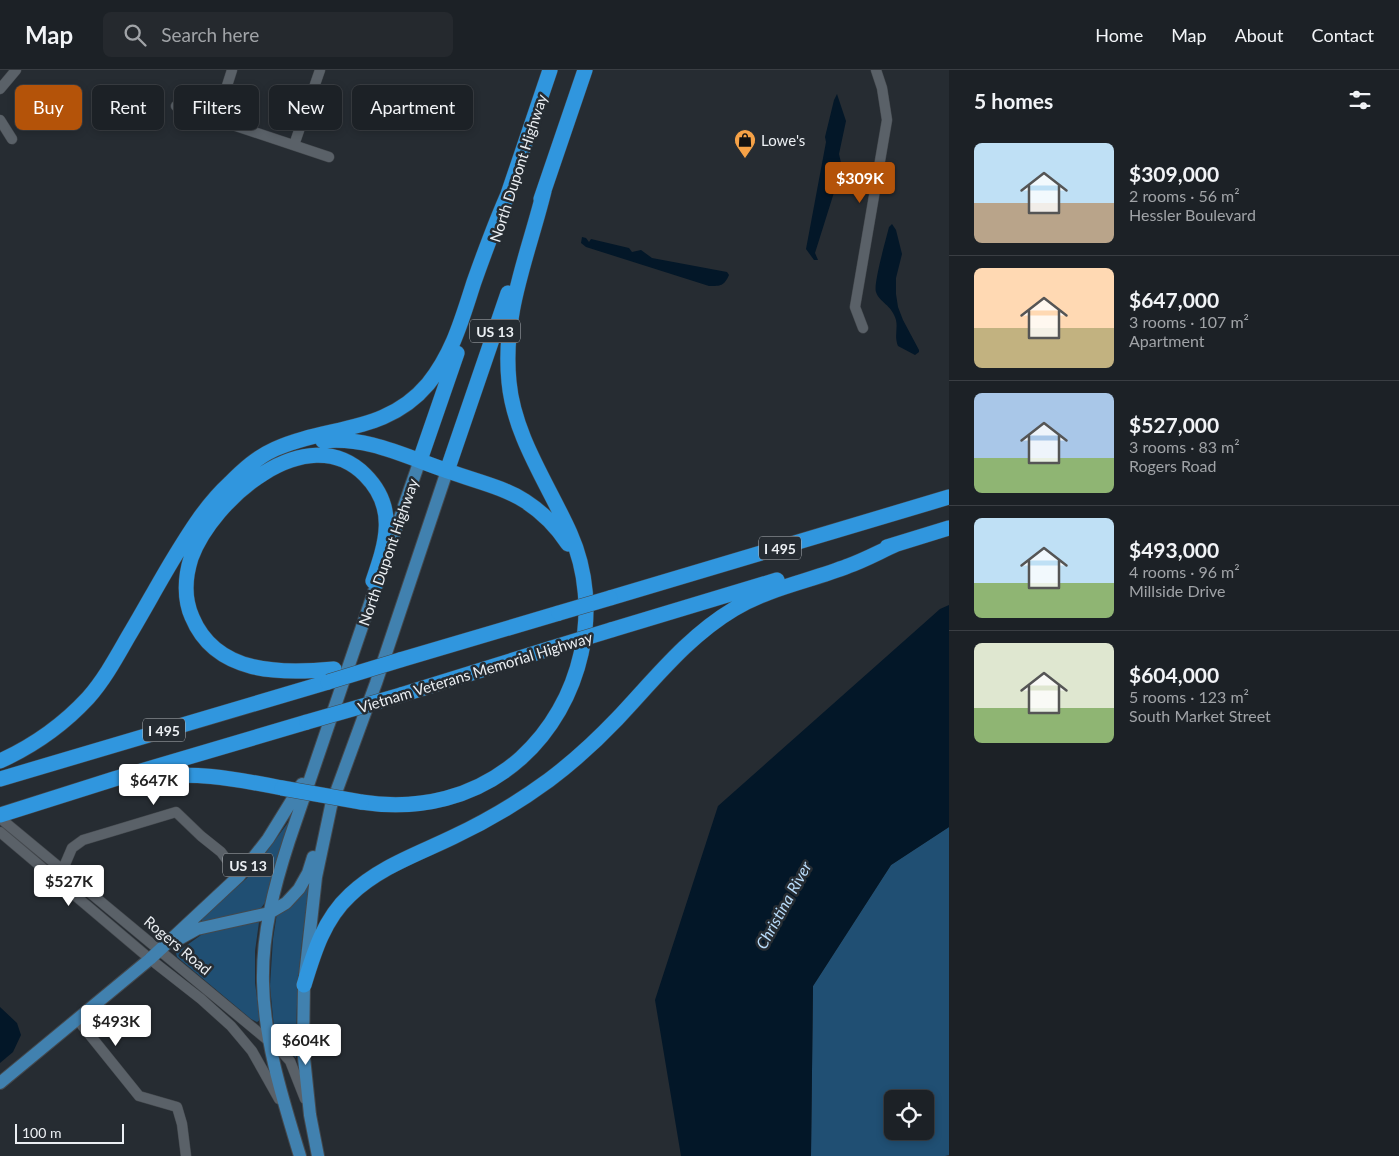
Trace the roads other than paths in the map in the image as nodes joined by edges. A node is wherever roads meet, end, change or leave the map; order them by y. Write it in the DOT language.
graph roads {
  1 [pos="16,70"];
  2 [pos="232,70"];
  3 [pos="320,70"];
  4 [pos="550,70"];
  5 [pos="585,70"];
  6 [pos="876,70"];
  7 [pos="227,85"];
  8 [pos="0,89"];
  9 [pos="0,120"];
  10 [pos="247,130"];
  11 [pos="12,139"];
  12 [pos="294,145"];
  13 [pos="329,157"];
  14 [pos="544,191"];
  15 [pos="509,192"];
  16 [pos="863,328"];
  17 [pos="420,460"];
  18 [pos="244,470"];
  19 [pos="447,471"];
  20 [pos="949,497"];
  21 [pos="949,528"];
  22 [pos="897,544"];
  23 [pos="378,582"];
  24 [pos="583,582"];
  25 [pos="331,676"];
  26 [pos="0,761"];
  27 [pos="315,762"];
  28 [pos="0,779"];
  29 [pos="41,803"];
  30 [pos="331,806"];
  31 [pos="0,816"];
  32 [pos="2,834"];
  33 [pos="62,869"];
  34 [pos="239,876"];
  35 [pos="269,912"];
  36 [pos="160,949"];
  37 [pos="150,959"];
  38 [pos="304,985"];
  39 [pos="77,1019"];
  40 [pos="269,1040"];
  41 [pos="0,1083"];
  42 [pos="286,1111"];
  43 [pos="310,1115"];
  44 [pos="186,1156"];
  45 [pos="300,1156"];
  46 [pos="318,1156"];
  1 -- 8 [label="street"];
  2 -- 7 [label="street"];
  3 -- 12 [label="street"];
  4 -- 15 [label="highway, North Dupont Highway / US 13"];
  5 -- 14 [label="highway, North Dupont Highway / US 13"];
  6 -- 16 [label="street"];
  9 -- 11 [label="street"];
  10 -- 12 [label="street"];
  12 -- 13 [label="street"];
  14 -- 19 [label="highway, North Dupont Highway / US 13"];
  14 -- 24 [label="highway"];
  15 -- 17 [label="highway, North Dupont Highway / US 13"];
  15 -- 18 [label="highway"];
  17 -- 18 [label="highway"];
  17 -- 19 [label="highway"];
  17 -- 23 [label="main road, North Dupont Highway / US 13"];
  18 -- 26 [label="highway"];
  19 -- 24 [label="highway"];
  19 -- 30 [label="main road, North Dupont Highway / US 13"];
  20 -- 25 [label="highway, Vietnam Veterans Memorial Highway / I 495, bridge"];
  21 -- 22 [label="highway, Vietnam Veterans Memorial Highway / I 495"];
  22 -- 29 [label="highway, Vietnam Veterans Memorial Highway / I 495, bridge"];
  22 -- 38 [label="highway"];
  23 -- 25 [label="highway"];
  23 -- 27 [label="main road, North Dupont Highway / US 13"];
  24 -- 29 [label="highway, bridge"];
  25 -- 28 [label="highway, I 495"];
  27 -- 34 [label="main road, US 13"];
  27 -- 35 [label="main road, North Dupont Highway"];
  29 -- 31 [label="highway, Vietnam Veterans Memorial Highway / I 495"];
  30 -- 35 [label="main road, US 13"];
  30 -- 38 [label="main road, North Dupont Highway"];
  31 -- 33 [label="street, Rogers Road"];
  32 -- 37 [label="street, Rogers Road"];
  33 -- 34 [label="street"];
  33 -- 36 [label="street, Rogers Road"];
  34 -- 36 [label="main road, US 13"];
  35 -- 36 [label="main road, US 13"];
  35 -- 40 [label="main road, North Dupont Highway"];
  36 -- 37 [label="main road, US 13"];
  36 -- 40 [label="street, Rogers Road"];
  37 -- 39 [label="main road, US 13"];
  37 -- 42 [label="street, Rogers Road"];
  38 -- 43 [label="main road, North Dupont Highway"];
  39 -- 41 [label="main road, US 13"];
  39 -- 44 [label="street"];
  40 -- 42 [label="main road, North Dupont Highway"];
  40 -- 43 [label="street, Rogers Road"];
  42 -- 45 [label="main road, North Dupont Highway"];
  43 -- 46 [label="main road, North Dupont Highway"];
}
